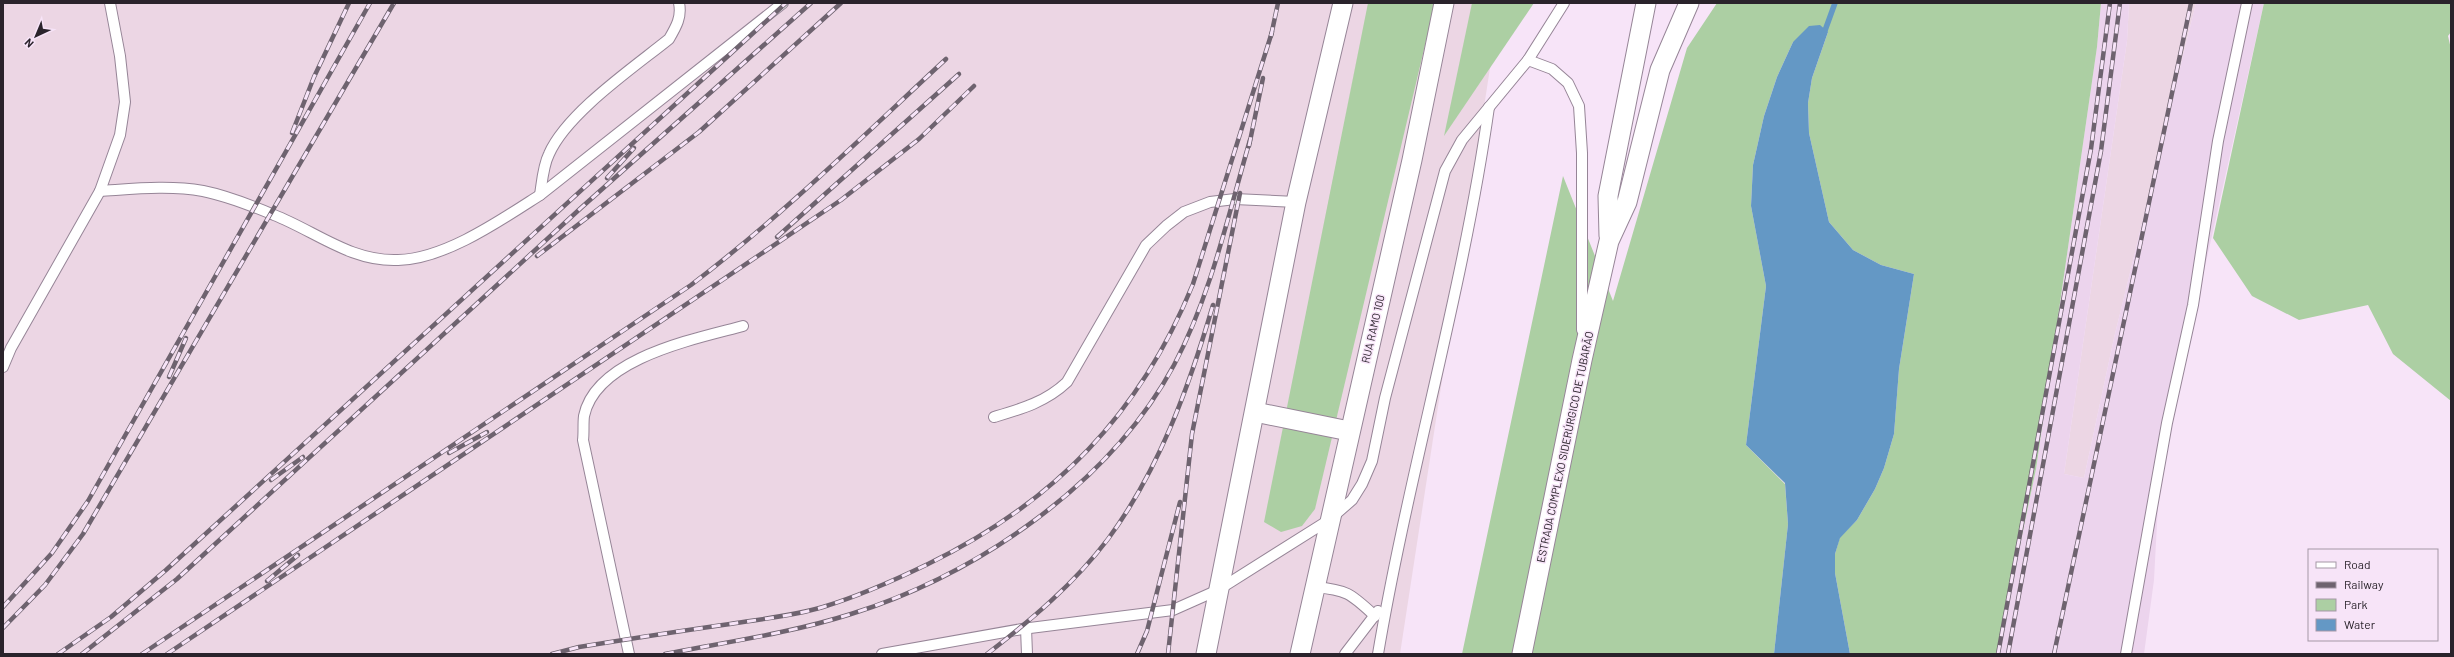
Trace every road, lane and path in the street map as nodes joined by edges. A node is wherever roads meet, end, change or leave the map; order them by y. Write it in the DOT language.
graph roads {
  1 [pos="110,3"];
  2 [pos="679,3"];
  3 [pos="783,3"];
  4 [pos="1343,3"];
  5 [pos="1444,3"];
  6 [pos="1564,3"];
  7 [pos="1646,3"];
  8 [pos="1689,3"];
  9 [pos="2247,3"];
  10 [pos="1528,60"];
  11 [pos="1489,107"];
  12 [pos="100,191"];
  13 [pos="540,195"];
  14 [pos="1296,202"];
  15 [pos="1609,241"];
  16 [pos="743,326"];
  17 [pos="1582,360"];
  18 [pos="3,367"];
  19 [pos="1255,412"];
  20 [pos="994,417"];
  21 [pos="1349,431"];
  22 [pos="1329,520"];
  23 [pos="1315,587"];
  24 [pos="1218,590"];
  25 [pos="1387,600"];
  26 [pos="1375,616"];
  27 [pos="1026,628"];
  28 [pos="629,654"];
  29 [pos="882,654"];
  30 [pos="1027,654"];
  31 [pos="1206,654"];
  32 [pos="1300,654"];
  33 [pos="1345,654"];
  34 [pos="1378,654"];
  35 [pos="1522,654"];
  36 [pos="2126,654"];
  1 -- 12 [label="lane"];
  2 -- 13 [label="lane"];
  3 -- 13 [label="lane"];
  4 -- 14 [label="street"];
  5 -- 21 [label="street, RUA RAMO 100"];
  6 -- 10 [label="lane"];
  7 -- 15 [label="street, ESTRADA COMPLEXO SIDERÚRGICO DE TUBARÃO"];
  8 -- 15 [label="street, ESTRADA COMPLEXO SIDERÚRGICO DE TUBARÃO"];
  9 -- 36 [label="lane"];
  10 -- 11 [label="lane"];
  10 -- 17 [label="lane"];
  11 -- 22 [label="lane"];
  11 -- 25 [label="lane"];
  12 -- 13 [label="lane"];
  12 -- 18 [label="lane"];
  14 -- 19 [label="street"];
  14 -- 20 [label="lane"];
  15 -- 17 [label="street, ESTRADA COMPLEXO SIDERÚRGICO DE TUBARÃO"];
  16 -- 28 [label="lane"];
  17 -- 35 [label="street, ESTRADA COMPLEXO SIDERÚRGICO DE TUBARÃO"];
  19 -- 21 [label="street"];
  19 -- 24 [label="street"];
  21 -- 22 [label="street, RUA RAMO 100"];
  22 -- 23 [label="street, RUA RAMO 100"];
  22 -- 24 [label="lane"];
  23 -- 26 [label="lane"];
  23 -- 32 [label="street, RUA RAMO 100"];
  24 -- 27 [label="lane"];
  24 -- 31 [label="street"];
  25 -- 26 [label="lane"];
  25 -- 34 [label="lane"];
  26 -- 33 [label="lane"];
  27 -- 29 [label="lane"];
  27 -- 30 [label="lane"];
}
